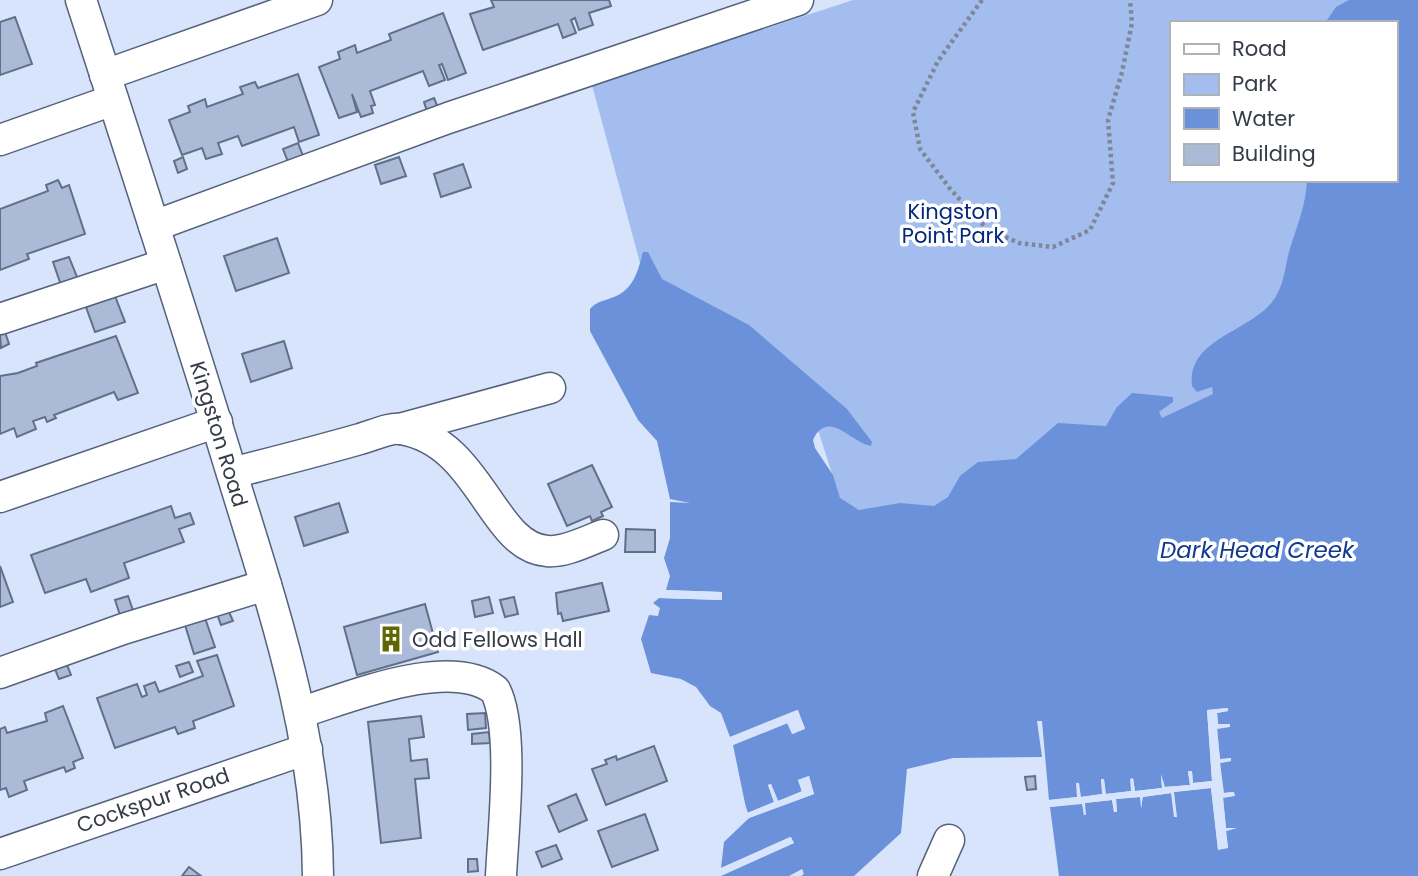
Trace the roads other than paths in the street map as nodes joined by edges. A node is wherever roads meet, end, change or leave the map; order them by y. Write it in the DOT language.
graph roads {
  1 [pos="81,0"];
  2 [pos="317,0"];
  3 [pos="797,0"];
  4 [pos="109,88"];
  5 [pos="0,140"];
  6 [pos="154,226"];
  7 [pos="166,264"];
  8 [pos="0,319"];
  9 [pos="550,388"];
  10 [pos="216,422"];
  11 [pos="400,429"];
  12 [pos="232,473"];
  13 [pos="0,497"];
  14 [pos="603,535"];
  15 [pos="266,585"];
  16 [pos="0,673"];
  17 [pos="302,712"];
  18 [pos="307,748"];
  19 [pos="949,840"];
  20 [pos="0,855"];
  21 [pos="318,876"];
  22 [pos="501,876"];
  23 [pos="933,876"];
  1 -- 4 [label="street, Kingston Road"];
  2 -- 4 [label="street"];
  3 -- 6 [label="street"];
  4 -- 5 [label="street"];
  4 -- 6 [label="street, Kingston Road"];
  6 -- 7 [label="street, Kingston Road"];
  7 -- 8 [label="street"];
  7 -- 10 [label="street, Kingston Road"];
  9 -- 11 [label="street"];
  10 -- 12 [label="street, Kingston Road"];
  10 -- 13 [label="street"];
  11 -- 12 [label="street"];
  11 -- 14 [label="street"];
  12 -- 15 [label="street, Kingston Road"];
  15 -- 16 [label="street"];
  15 -- 17 [label="street, Kingston Road"];
  17 -- 18 [label="street, Kingston Road"];
  17 -- 22 [label="street"];
  18 -- 20 [label="street, Cockspur Road"];
  18 -- 21 [label="street, Kingston Road"];
  19 -- 23 [label="street"];
}
